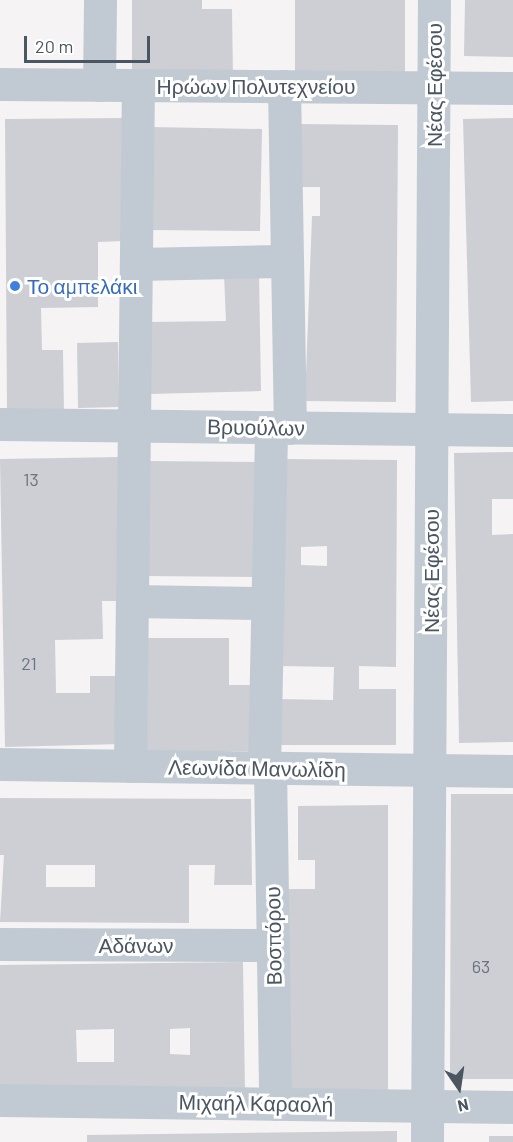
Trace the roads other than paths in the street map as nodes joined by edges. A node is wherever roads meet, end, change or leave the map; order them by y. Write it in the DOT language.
graph roads {
  1 [pos="100,0"];
  2 [pos="434,0"];
  3 [pos="0,84"];
  4 [pos="99,85"];
  5 [pos="138,86"];
  6 [pos="284,86"];
  7 [pos="434,88"];
  8 [pos="513,88"];
  9 [pos="283,261"];
  10 [pos="138,264"];
  11 [pos="0,424"];
  12 [pos="137,426"];
  13 [pos="280,427"];
  14 [pos="432,429"];
  15 [pos="513,430"];
  16 [pos="133,601"];
  17 [pos="267,603"];
  18 [pos="0,764"];
  19 [pos="130,766"];
  20 [pos="267,768"];
  21 [pos="429,770"];
  22 [pos="513,771"];
  23 [pos="0,944"];
  24 [pos="273,945"];
  25 [pos="0,1100"];
  26 [pos="275,1104"];
  27 [pos="427,1106"];
  28 [pos="513,1107"];
  29 [pos="427,1142"];
  1 -- 4 [label="street"];
  2 -- 7 [label="street, Νέας Εφέσου"];
  3 -- 4 [label="street, Ηρώων Πολυτεχνείου"];
  4 -- 5 [label="street, Ηρώων Πολυτεχνείου"];
  5 -- 6 [label="street, Ηρώων Πολυτεχνείου"];
  5 -- 10 [label="street"];
  6 -- 7 [label="street, Ηρώων Πολυτεχνείου"];
  6 -- 9 [label="street, Βοσπόρου"];
  7 -- 8 [label="street, Ηρώων Πολυτεχνείου"];
  7 -- 14 [label="street, Νέας Εφέσου"];
  9 -- 10 [label="street"];
  9 -- 13 [label="street, Βοσπόρου"];
  10 -- 12 [label="street"];
  11 -- 12 [label="street, Βρυούλων"];
  12 -- 13 [label="street, Βρυούλων"];
  12 -- 16 [label="street"];
  13 -- 14 [label="street, Βρυούλων"];
  13 -- 17 [label="street, Βοσπόρου"];
  14 -- 15 [label="street, Βρυούλων"];
  14 -- 21 [label="street, Νέας Εφέσου"];
  16 -- 17 [label="street"];
  16 -- 19 [label="street"];
  17 -- 20 [label="street, Βοσπόρου"];
  18 -- 19 [label="street, Λεωνίδα Μανωλίδη"];
  19 -- 20 [label="street, Λεωνίδα Μανωλίδη"];
  20 -- 21 [label="street, Λεωνίδα Μανωλίδη"];
  20 -- 24 [label="street, Βοσπόρου"];
  21 -- 22 [label="street, Λεωνίδα Μανωλίδη"];
  21 -- 27 [label="street, Νέας Εφέσου"];
  23 -- 24 [label="street, Αδάνων"];
  24 -- 26 [label="street, Βοσπόρου"];
  25 -- 26 [label="street, Μιχαήλ Καραολή"];
  26 -- 27 [label="street, Μιχαήλ Καραολή"];
  27 -- 28 [label="street, Μιχαήλ Καραολή"];
  27 -- 29 [label="street, Νέας Εφέσου"];
}
